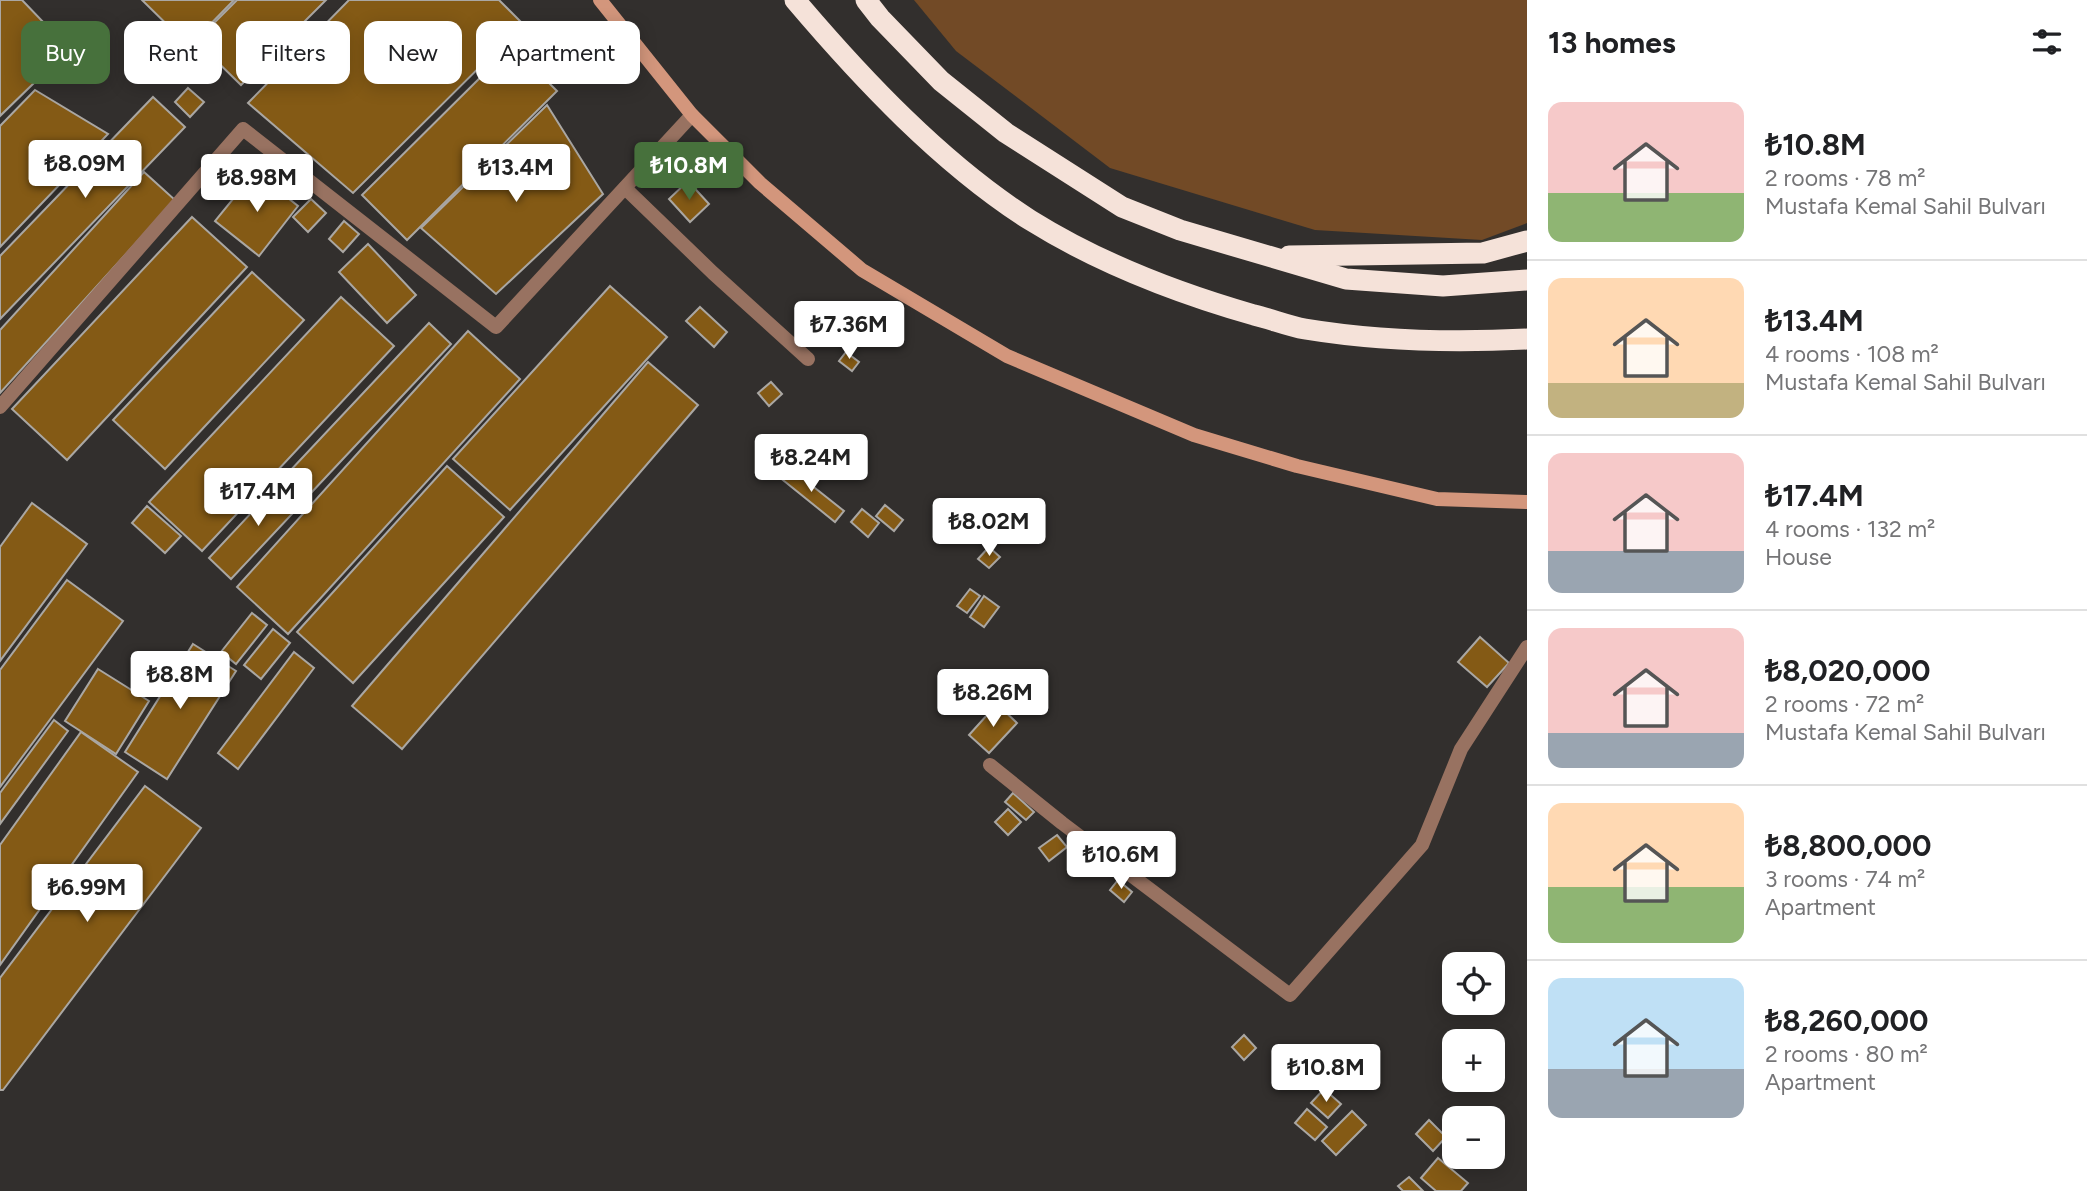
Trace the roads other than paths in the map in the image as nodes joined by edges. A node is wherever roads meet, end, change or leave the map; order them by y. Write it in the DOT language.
graph roads {
  1 [pos="600,0"];
  2 [pos="795,0"];
  3 [pos="866,0"];
  4 [pos="692,115"];
  5 [pos="625,188"];
  6 [pos="1527,241"];
  7 [pos="1266,257"];
  8 [pos="1527,280"];
  9 [pos="1527,339"];
  10 [pos="808,359"];
  11 [pos="0,407"];
  12 [pos="1527,502"];
  13 [pos="1527,647"];
  14 [pos="990,765"];
  1 -- 4 [label="main road"];
  2 -- 9 [label="highway"];
  3 -- 7 [label="highway"];
  4 -- 5 [label="street"];
  4 -- 12 [label="main road"];
  5 -- 10 [label="street"];
  5 -- 11 [label="street"];
  6 -- 7 [label="highway"];
  7 -- 8 [label="highway"];
  13 -- 14 [label="street"];
}
